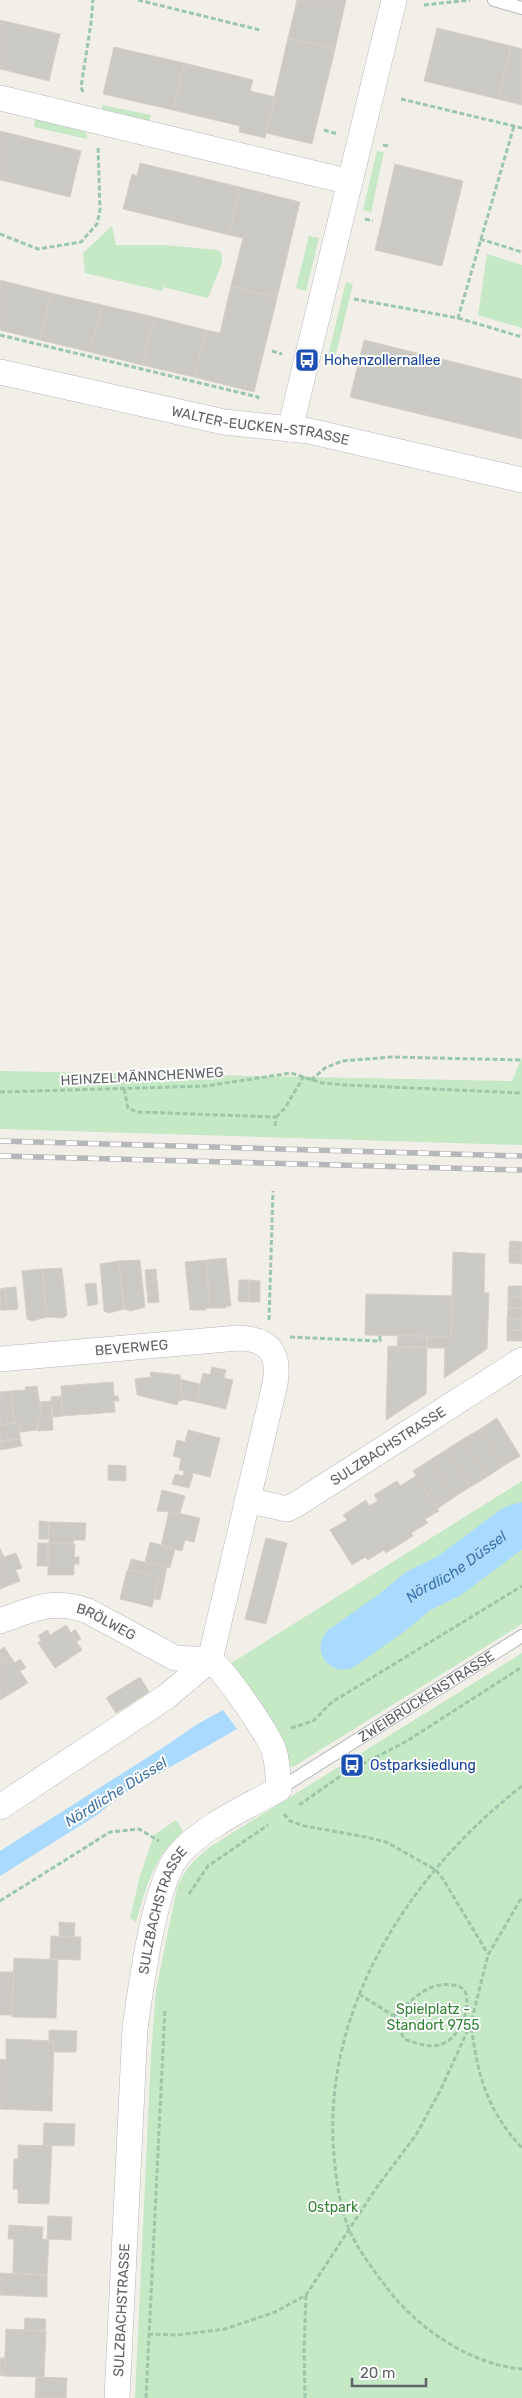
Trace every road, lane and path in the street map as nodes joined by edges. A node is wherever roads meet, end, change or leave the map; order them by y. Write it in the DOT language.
graph roads {
  1 [pos="93,0"];
  2 [pos="138,0"];
  3 [pos="394,0"];
  4 [pos="470,0"];
  5 [pos="494,0"];
  6 [pos="424,5"];
  7 [pos="522,8"];
  8 [pos="260,30"];
  9 [pos="0,98"];
  10 [pos="402,99"];
  11 [pos="95,121"];
  12 [pos="514,126"];
  13 [pos="522,128"];
  14 [pos="350,182"];
  15 [pos="0,234"];
  16 [pos="480,239"];
  17 [pos="522,252"];
  18 [pos="354,299"];
  19 [pos="458,318"];
  20 [pos="0,335"];
  21 [pos="522,336"];
  22 [pos="0,372"];
  23 [pos="256,405"];
  24 [pos="290,429"];
  25 [pos="522,480"];
  26 [pos="522,1060"];
  27 [pos="304,1076"];
  28 [pos="312,1080"];
  29 [pos="124,1089"];
  30 [pos="0,1092"];
  31 [pos="522,1093"];
  32 [pos="276,1117"];
  33 [pos="275,1126"];
  34 [pos="273,1191"];
  35 [pos="380,1335"];
  36 [pos="263,1343"];
  37 [pos="0,1359"];
  38 [pos="522,1360"];
  39 [pos="247,1500"];
  40 [pos="522,1586"];
  41 [pos="0,1621"];
  42 [pos="522,1636"];
  43 [pos="210,1660"];
  44 [pos="522,1667"];
  45 [pos="274,1751"];
  46 [pos="522,1786"];
  47 [pos="278,1789"];
  48 [pos="0,1807"];
  49 [pos="284,1815"];
  50 [pos="180,1853"];
  51 [pos="436,1870"];
  52 [pos="522,1897"];
  53 [pos="187,1898"];
  54 [pos="0,1901"];
  55 [pos="488,1955"];
  56 [pos="359,1994"];
  57 [pos="166,2005"];
  58 [pos="394,2016"];
  59 [pos="464,2021"];
  60 [pos="471,2023"];
  61 [pos="522,2148"];
  62 [pos="349,2229"];
  63 [pos="306,2295"];
  64 [pos="120,2333"];
  65 [pos="149,2334"];
  66 [pos="522,2370"];
  67 [pos="117,2398"];
  68 [pos="146,2398"];
  69 [pos="305,2398"];
  1 -- 11 [label="path"];
  2 -- 8 [label="path"];
  3 -- 14 [label="street"];
  4 -- 6 [label="path"];
  5 -- 7 [label="lane"];
  9 -- 11 [label="street"];
  10 -- 12 [label="path"];
  11 -- 14 [label="street"];
  11 -- 15 [label="path"];
  12 -- 13 [label="path"];
  12 -- 16 [label="path"];
  14 -- 24 [label="street"];
  16 -- 17 [label="path"];
  16 -- 19 [label="path"];
  18 -- 19 [label="path"];
  19 -- 21 [label="path"];
  20 -- 23 [label="path, WALTER-EUCKEN-STRASSE"];
  22 -- 24 [label="street, WALTER-EUCKEN-STRASSE"];
  24 -- 25 [label="street, WALTER-EUCKEN-STRASSE"];
  26 -- 28 [label="path"];
  27 -- 28 [label="path, HEINZELMÄNNCHENWEG"];
  27 -- 29 [label="path, HEINZELMÄNNCHENWEG"];
  27 -- 32 [label="path"];
  28 -- 31 [label="path, HEINZELMÄNNCHENWEG"];
  29 -- 30 [label="path, HEINZELMÄNNCHENWEG"];
  29 -- 32 [label="path"];
  32 -- 33 [label="path"];
  34 -- 36 [label="path"];
  35 -- 36 [label="path"];
  36 -- 37 [label="street, BEVERWEG"];
  36 -- 39 [label="street"];
  38 -- 39 [label="street, SULZBACHSTRASSE"];
  39 -- 43 [label="street"];
  40 -- 45 [label="path"];
  41 -- 43 [label="street, BRÖLWEG"];
  42 -- 47 [label="lane, ZWEIBRÜCKENSTRASSE"];
  43 -- 45 [label="street"];
  43 -- 48 [label="street"];
  44 -- 49 [label="path"];
  45 -- 47 [label="street"];
  46 -- 51 [label="path"];
  47 -- 49 [label="path"];
  47 -- 50 [label="street, SULZBACHSTRASSE"];
  49 -- 51 [label="path"];
  49 -- 53 [label="path"];
  50 -- 54 [label="path"];
  50 -- 64 [label="street, SULZBACHSTRASSE"];
  51 -- 55 [label="path"];
  51 -- 56 [label="path"];
  52 -- 55 [label="path"];
  55 -- 60 [label="path"];
  56 -- 58 [label="path"];
  56 -- 62 [label="path"];
  57 -- 65 [label="path"];
  58 -- 59 [label="path"];
  58 -- 59 [label="path"];
  59 -- 60 [label="path"];
  60 -- 61 [label="path"];
  60 -- 62 [label="path"];
  62 -- 63 [label="path"];
  62 -- 66 [label="path"];
  63 -- 65 [label="path"];
  63 -- 69 [label="path"];
  64 -- 65 [label="path"];
  64 -- 67 [label="street, SULZBACHSTRASSE"];
  65 -- 68 [label="path"];
}
